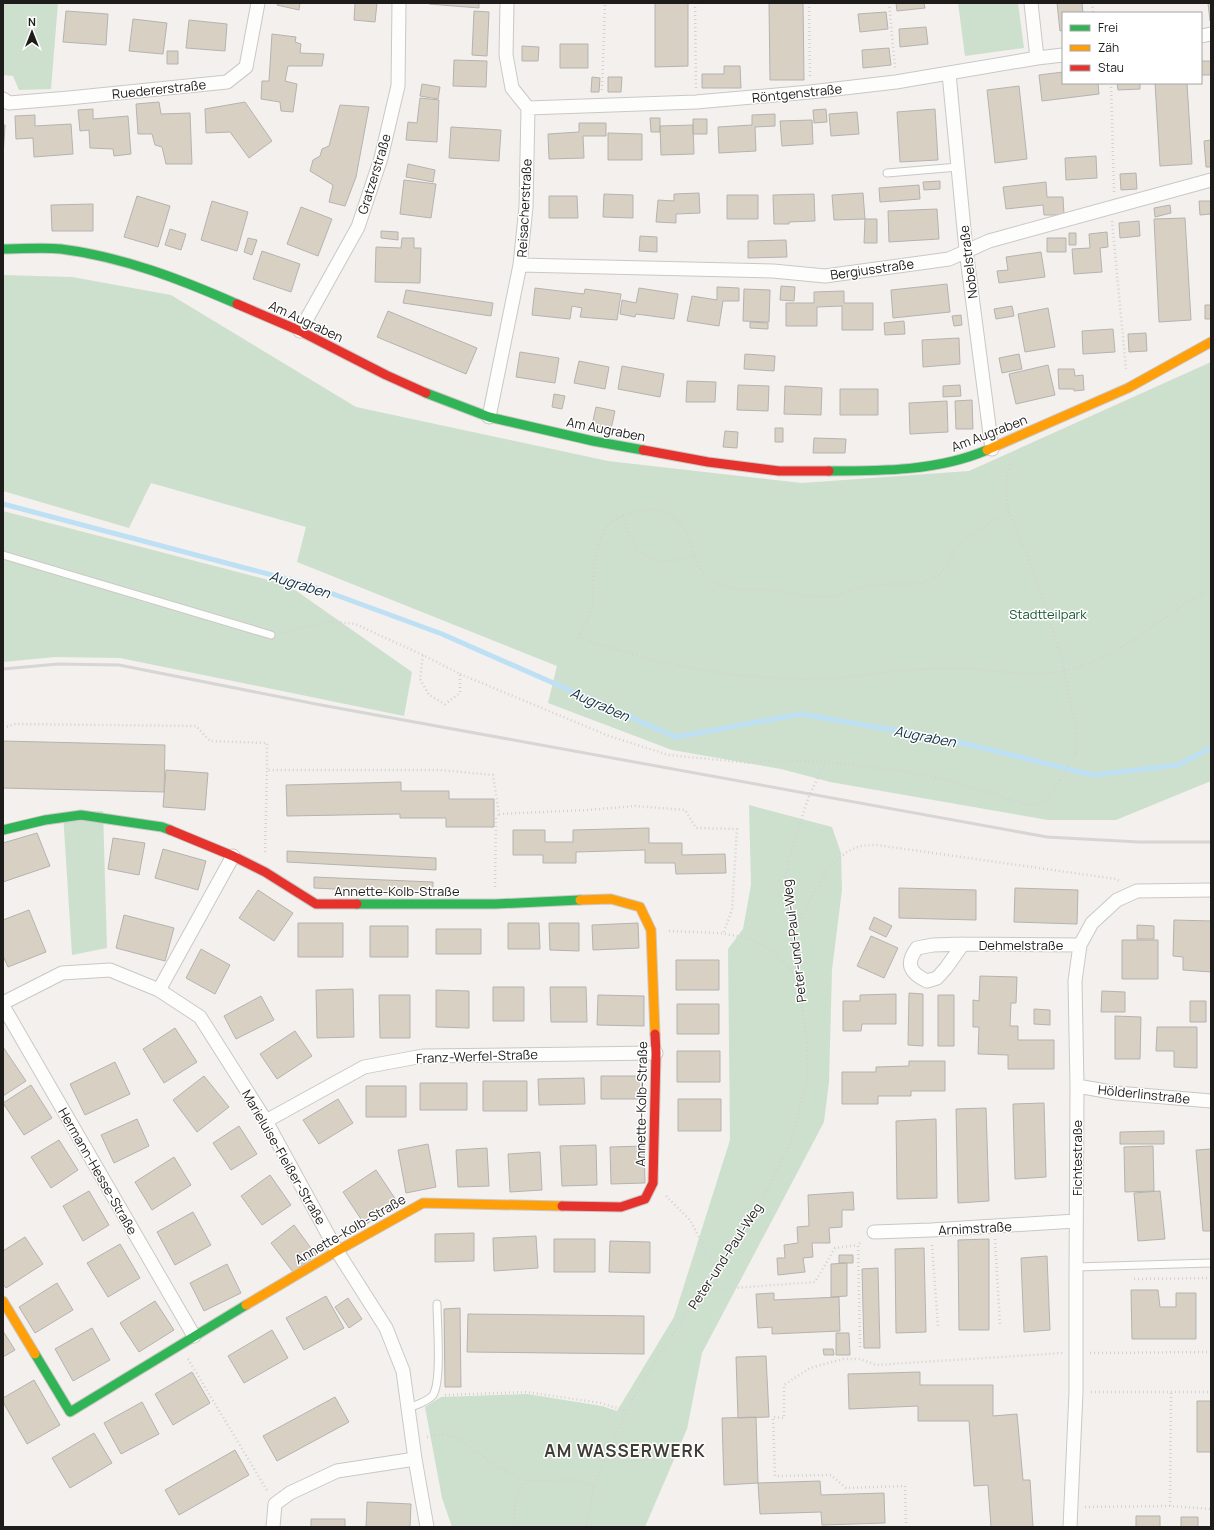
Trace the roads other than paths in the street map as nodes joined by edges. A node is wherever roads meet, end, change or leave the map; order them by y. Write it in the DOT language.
graph roads {
  1 [pos="258,3"];
  2 [pos="399,3"];
  3 [pos="507,3"];
  4 [pos="1031,3"];
  5 [pos="1062,55"];
  6 [pos="1037,58"];
  7 [pos="949,74"];
  8 [pos="3,99"];
  9 [pos="528,108"];
  10 [pos="958,167"];
  11 [pos="887,172"];
  12 [pos="1211,180"];
  13 [pos="3,249"];
  14 [pos="966,250"];
  15 [pos="520,265"];
  16 [pos="300,331"];
  17 [pos="1211,342"];
  18 [pos="489,416"];
  19 [pos="992,449"];
  20 [pos="3,555"];
  21 [pos="272,635"];
  22 [pos="3,830"];
  23 [pos="233,856"];
  24 [pos="1211,890"];
  25 [pos="963,944"];
  26 [pos="1080,945"];
  27 [pos="159,990"];
  28 [pos="3,1003"];
  29 [pos="3,1006"];
  30 [pos="656,1052"];
  31 [pos="1078,1086"];
  32 [pos="1211,1101"];
  33 [pos="266,1121"];
  34 [pos="1076,1221"];
  35 [pos="874,1232"];
  36 [pos="337,1250"];
  37 [pos="1211,1263"];
  38 [pos="1076,1267"];
  39 [pos="3,1301"];
  40 [pos="437,1304"];
  41 [pos="194,1336"];
  42 [pos="409,1408"];
  43 [pos="415,1459"];
  44 [pos="273,1527"];
  45 [pos="427,1527"];
  46 [pos="1070,1527"];
  1 -- 8 [label="street, Ruedererstraße"];
  2 -- 16 [label="street, Gratzerstraße"];
  3 -- 9 [label="street"];
  4 -- 6 [label="street"];
  5 -- 6 [label="street, Röntgenstraße"];
  6 -- 7 [label="street, Röntgenstraße"];
  7 -- 9 [label="street, Röntgenstraße"];
  7 -- 10 [label="street, Nobelstraße"];
  9 -- 15 [label="street, Reisacherstraße"];
  10 -- 11 [label="lane"];
  10 -- 14 [label="street, Nobelstraße"];
  12 -- 14 [label="street, Bergiusstraße"];
  13 -- 16 [label="street, Am Augraben"];
  14 -- 15 [label="street, Bergiusstraße"];
  14 -- 19 [label="street, Nobelstraße"];
  15 -- 18 [label="street, Reisacherstraße"];
  16 -- 18 [label="street, Am Augraben"];
  17 -- 19 [label="street, Am Augraben"];
  18 -- 19 [label="street, Am Augraben"];
  20 -- 21 [label="lane"];
  22 -- 23 [label="street, Annette-Kolb-Straße"];
  23 -- 27 [label="street"];
  23 -- 30 [label="street, Annette-Kolb-Straße"];
  24 -- 26 [label="street, Fichtestraße"];
  25 -- 26 [label="street, Dehmelstraße"];
  26 -- 31 [label="street, Fichtestraße"];
  27 -- 28 [label="street, Marieluise-Fleißer-Straße"];
  27 -- 33 [label="street, Marieluise-Fleißer-Straße"];
  29 -- 41 [label="street, Hermann-Hesse-Straße"];
  30 -- 33 [label="street, Franz-Werfel-Straße"];
  30 -- 36 [label="street, Annette-Kolb-Straße"];
  31 -- 32 [label="street, Hölderlinstraße"];
  31 -- 34 [label="street, Fichtestraße"];
  33 -- 36 [label="street, Marieluise-Fleißer-Straße"];
  34 -- 35 [label="street, Arnimstraße"];
  34 -- 38 [label="street, Fichtestraße"];
  36 -- 41 [label="street, Annette-Kolb-Straße"];
  36 -- 42 [label="street, Marieluise-Fleißer-Straße"];
  37 -- 38 [label="lane"];
  38 -- 46 [label="street, Fichtestraße"];
  39 -- 41 [label="street, Annette-Kolb-Straße"];
  40 -- 42 [label="lane"];
  42 -- 43 [label="street, Marieluise-Fleißer-Straße"];
  43 -- 44 [label="street"];
  43 -- 45 [label="street, Marieluise-Fleißer-Straße"];
}
